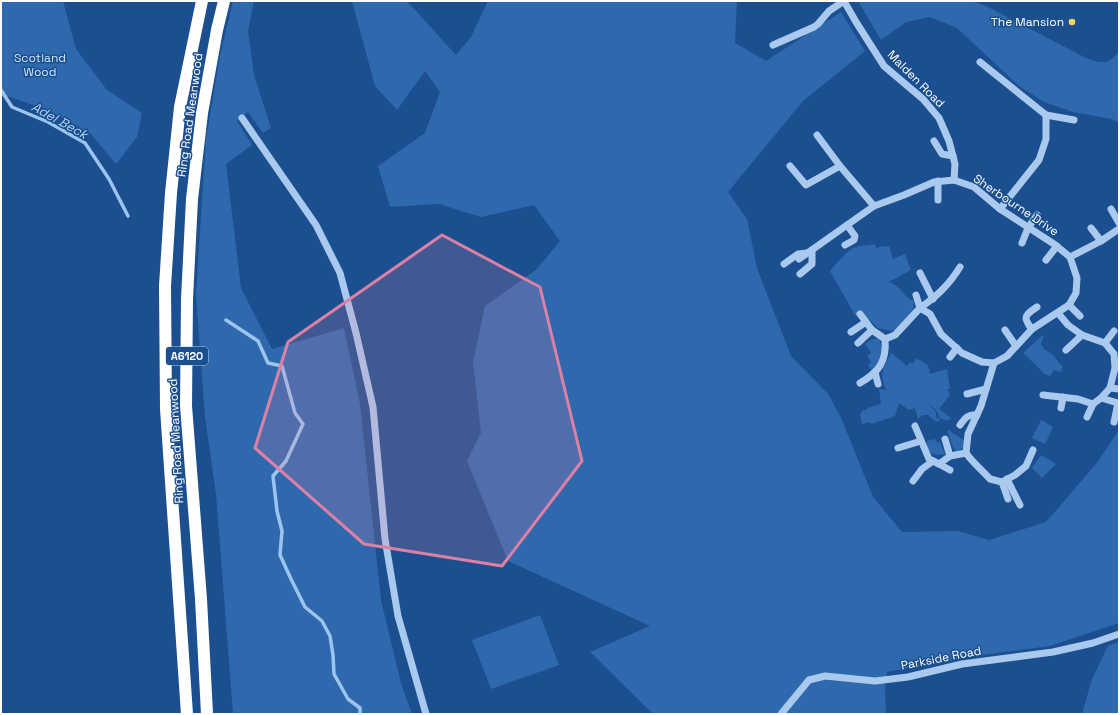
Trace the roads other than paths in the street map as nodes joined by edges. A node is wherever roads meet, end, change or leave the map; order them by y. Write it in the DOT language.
graph roads {
  1 [pos="202,1"];
  2 [pos="224,1"];
  3 [pos="844,1"];
  4 [pos="773,46"];
  5 [pos="980,62"];
  6 [pos="1046,116"];
  7 [pos="242,118"];
  8 [pos="1074,120"];
  9 [pos="817,135"];
  10 [pos="934,141"];
  11 [pos="953,156"];
  12 [pos="790,166"];
  13 [pos="840,166"];
  14 [pos="954,180"];
  15 [pos="938,182"];
  16 [pos="938,200"];
  17 [pos="874,206"];
  18 [pos="1000,209"];
  19 [pos="1112,209"];
  20 [pos="1038,215"];
  21 [pos="1119,224"];
  22 [pos="847,225"];
  23 [pos="1028,228"];
  24 [pos="1091,228"];
  25 [pos="1118,231"];
  26 [pos="1101,240"];
  27 [pos="1022,243"];
  28 [pos="845,245"];
  29 [pos="1057,246"];
  30 [pos="810,251"];
  31 [pos="1070,257"];
  32 [pos="799,259"];
  33 [pos="1046,260"];
  34 [pos="784,264"];
  35 [pos="960,267"];
  36 [pos="920,273"];
  37 [pos="800,274"];
  38 [pos="916,295"];
  39 [pos="933,299"];
  40 [pos="1069,304"];
  41 [pos="1037,307"];
  42 [pos="920,308"];
  43 [pos="1058,313"];
  44 [pos="860,314"];
  45 [pos="1080,316"];
  46 [pos="866,322"];
  47 [pos="1032,329"];
  48 [pos="872,330"];
  49 [pos="1005,330"];
  50 [pos="1114,331"];
  51 [pos="851,332"];
  52 [pos="1082,335"];
  53 [pos="885,339"];
  54 [pos="858,343"];
  55 [pos="1106,343"];
  56 [pos="1016,346"];
  57 [pos="957,348"];
  58 [pos="1066,350"];
  59 [pos="950,357"];
  60 [pos="994,363"];
  61 [pos="875,372"];
  62 [pos="860,383"];
  63 [pos="878,384"];
  64 [pos="1110,388"];
  65 [pos="986,389"];
  66 [pos="1119,389"];
  67 [pos="967,394"];
  68 [pos="1043,395"];
  69 [pos="1063,398"];
  70 [pos="1101,398"];
  71 [pos="1093,404"];
  72 [pos="1061,408"];
  73 [pos="977,415"];
  74 [pos="1086,417"];
  75 [pos="1114,422"];
  76 [pos="960,425"];
  77 [pos="915,426"];
  78 [pos="945,439"];
  79 [pos="921,441"];
  80 [pos="898,448"];
  81 [pos="1033,450"];
  82 [pos="966,453"];
  83 [pos="950,456"];
  84 [pos="936,463"];
  85 [pos="950,470"];
  86 [pos="1005,480"];
  87 [pos="913,481"];
  88 [pos="1008,499"];
  89 [pos="1020,505"];
  90 [pos="1119,634"];
  91 [pos="187,714"];
  92 [pos="207,714"];
  93 [pos="426,714"];
  94 [pos="781,714"];
  1 -- 91 [label="highway, Ring Road Meanwood / A6120"];
  2 -- 92 [label="highway, Ring Road Meanwood / A6120"];
  3 -- 4 [label="street"];
  3 -- 11 [label="street, Malden Road"];
  5 -- 6 [label="street"];
  6 -- 8 [label="street"];
  6 -- 18 [label="street"];
  7 -- 93 [label="street"];
  9 -- 13 [label="street"];
  10 -- 11 [label="street"];
  11 -- 14 [label="street, Malden Road"];
  12 -- 13 [label="street"];
  13 -- 17 [label="street"];
  14 -- 15 [label="street, Sherbourne Drive"];
  14 -- 18 [label="street, Sherbourne Drive"];
  15 -- 16 [label="street"];
  15 -- 17 [label="street, Sherbourne Drive"];
  17 -- 22 [label="street, Sherbourne Drive"];
  18 -- 23 [label="street, Sherbourne Drive"];
  19 -- 21 [label="street"];
  20 -- 23 [label="street"];
  22 -- 28 [label="street"];
  22 -- 30 [label="street, Sherbourne Drive"];
  23 -- 27 [label="street"];
  23 -- 29 [label="street, Sherbourne Drive"];
  24 -- 26 [label="street"];
  25 -- 26 [label="street"];
  26 -- 31 [label="street"];
  29 -- 31 [label="street, Sherbourne Drive"];
  29 -- 33 [label="street"];
  30 -- 32 [label="street, Sherbourne Drive"];
  30 -- 34 [label="street"];
  30 -- 37 [label="street"];
  31 -- 40 [label="street"];
  35 -- 39 [label="street"];
  36 -- 39 [label="street"];
  38 -- 42 [label="street"];
  39 -- 42 [label="street"];
  40 -- 43 [label="street"];
  40 -- 45 [label="street"];
  41 -- 47 [label="street"];
  42 -- 53 [label="street"];
  42 -- 57 [label="street"];
  43 -- 47 [label="street"];
  43 -- 52 [label="street"];
  44 -- 46 [label="street"];
  46 -- 48 [label="street"];
  46 -- 51 [label="street"];
  47 -- 56 [label="street"];
  48 -- 53 [label="street"];
  48 -- 54 [label="street"];
  49 -- 56 [label="street"];
  50 -- 55 [label="street"];
  52 -- 55 [label="street"];
  52 -- 58 [label="street"];
  53 -- 61 [label="street"];
  55 -- 64 [label="street"];
  56 -- 60 [label="street"];
  57 -- 59 [label="street"];
  57 -- 60 [label="street"];
  60 -- 65 [label="street"];
  61 -- 62 [label="street"];
  61 -- 63 [label="street"];
  64 -- 66 [label="street"];
  64 -- 70 [label="street"];
  65 -- 67 [label="street"];
  65 -- 73 [label="street"];
  68 -- 69 [label="street"];
  69 -- 71 [label="street"];
  69 -- 72 [label="street"];
  70 -- 71 [label="street"];
  70 -- 75 [label="street"];
  71 -- 74 [label="street"];
  73 -- 76 [label="street"];
  73 -- 82 [label="street"];
  77 -- 79 [label="street"];
  78 -- 83 [label="street"];
  79 -- 80 [label="street"];
  79 -- 84 [label="street"];
  81 -- 86 [label="street"];
  82 -- 83 [label="street"];
  82 -- 86 [label="street"];
  83 -- 84 [label="street"];
  84 -- 85 [label="street"];
  84 -- 87 [label="street"];
  86 -- 88 [label="street"];
  86 -- 89 [label="street"];
  90 -- 94 [label="street, Parkside Road"];
}
